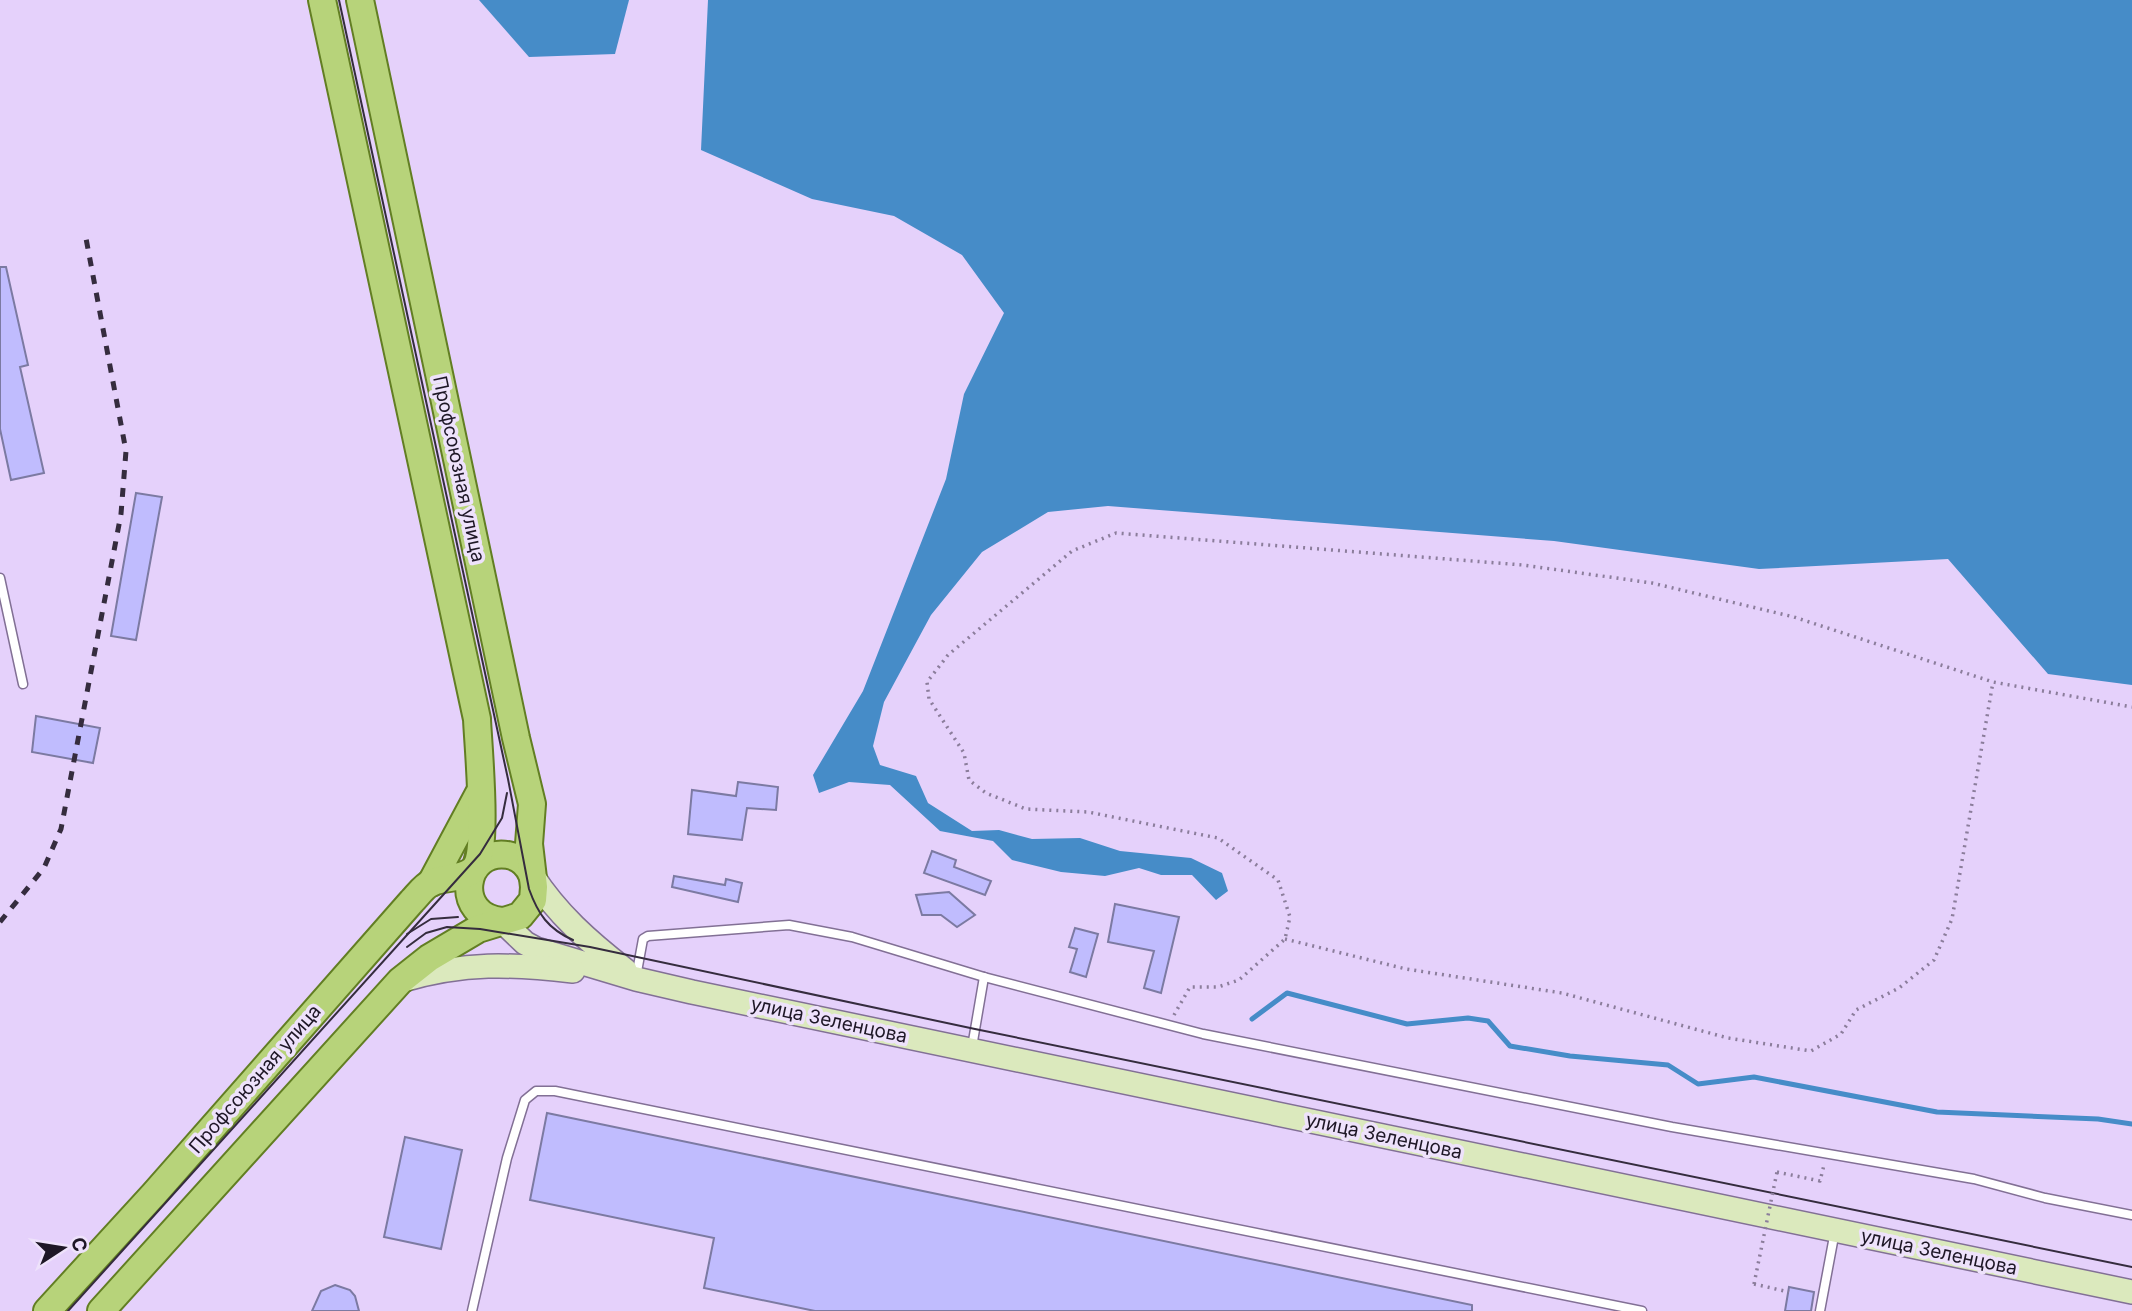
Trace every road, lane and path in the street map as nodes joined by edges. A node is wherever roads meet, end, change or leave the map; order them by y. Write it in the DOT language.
graph roads {
  1 [pos="323,0"];
  2 [pos="360,0"];
  3 [pos="0,578"];
  4 [pos="1993,682"];
  5 [pos="23,684"];
  6 [pos="2132,707"];
  7 [pos="481,791"];
  8 [pos="476,868"];
  9 [pos="532,875"];
  10 [pos="431,883"];
  11 [pos="498,921"];
  12 [pos="1285,939"];
  13 [pos="984,977"];
  14 [pos="636,979"];
  15 [pos="400,981"];
  16 [pos="1168,1026"];
  17 [pos="971,1049"];
  18 [pos="1820,1181"];
  19 [pos="2132,1215"];
  20 [pos="1835,1231"];
  21 [pos="1789,1292"];
  22 [pos="2132,1292"];
  23 [pos="47,1311"];
  24 [pos="101,1311"];
  25 [pos="472,1311"];
  26 [pos="1643,1311"];
  27 [pos="1820,1311"];
  1 -- 7 [label="main road, Профсоюзная улица"];
  2 -- 9 [label="main road, Профсоюзная улица"];
  3 -- 5 [label="lane"];
  4 -- 6 [label="path"];
  4 -- 12 [label="path"];
  4 -- 12 [label="path"];
  7 -- 8 [label="main road, Профсоюзная улица"];
  7 -- 10 [label="main road, Профсоюзная улица"];
  8 -- 9 [label="main road"];
  8 -- 10 [label="main road"];
  8 -- 11 [label="main road"];
  9 -- 11 [label="main road, Профсоюзная улица"];
  9 -- 14 [label="main road, улица Зеленцова"];
  10 -- 23 [label="main road, Профсоюзная улица"];
  11 -- 14 [label="main road, улица Зеленцова"];
  11 -- 15 [label="main road, Профсоюзная улица"];
  12 -- 16 [label="path"];
  13 -- 14 [label="lane"];
  13 -- 16 [label="lane"];
  13 -- 17 [label="lane"];
  14 -- 15 [label="main road"];
  14 -- 17 [label="main road, улица Зеленцова"];
  15 -- 24 [label="main road, Профсоюзная улица"];
  16 -- 19 [label="lane"];
  17 -- 20 [label="main road, улица Зеленцова"];
  18 -- 21 [label="path, bridge"];
  20 -- 22 [label="main road, улица Зеленцова"];
  20 -- 27 [label="lane"];
  25 -- 26 [label="lane"];
}
